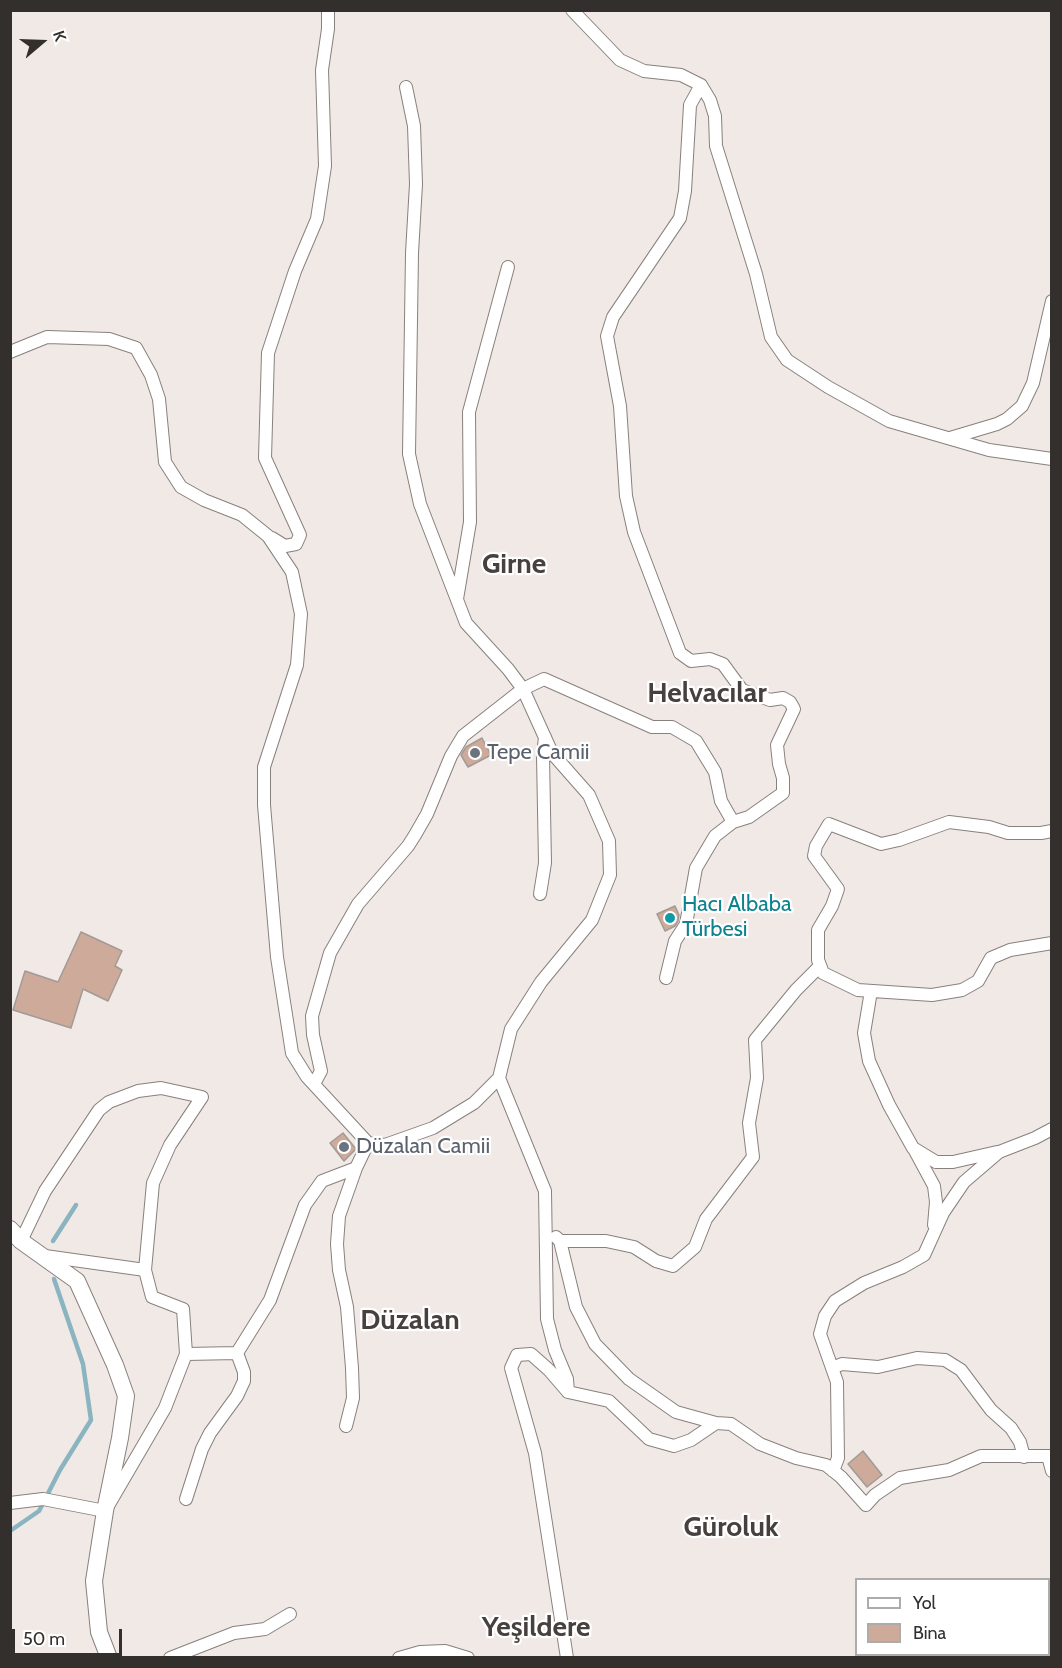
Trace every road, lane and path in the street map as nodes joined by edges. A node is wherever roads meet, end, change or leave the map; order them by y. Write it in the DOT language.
graph roads {
  1 [pos="328,10"];
  2 [pos="572,10"];
  3 [pos="700,85"];
  4 [pos="406,87"];
  5 [pos="508,267"];
  6 [pos="1052,301"];
  7 [pos="10,352"];
  8 [pos="950,438"];
  9 [pos="1052,459"];
  10 [pos="268,536"];
  11 [pos="457,600"];
  12 [pos="523,689"];
  13 [pos="545,737"];
  14 [pos="733,822"];
  15 [pos="1052,831"];
  16 [pos="540,894"];
  17 [pos="1052,943"];
  18 [pos="820,966"];
  19 [pos="666,978"];
  20 [pos="871,992"];
  21 [pos="499,1078"];
  22 [pos="314,1084"];
  23 [pos="1052,1129"];
  24 [pos="368,1143"];
  25 [pos="913,1148"];
  26 [pos="999,1152"];
  27 [pos="356,1168"];
  28 [pos="546,1224"];
  29 [pos="933,1234"];
  30 [pos="16,1235"];
  31 [pos="560,1241"];
  32 [pos="43,1256"];
  33 [pos="145,1270"];
  34 [pos="237,1353"];
  35 [pos="186,1354"];
  36 [pos="832,1368"];
  37 [pos="568,1392"];
  38 [pos="716,1424"];
  39 [pos="346,1426"];
  40 [pos="1024,1456"];
  41 [pos="1050,1456"];
  42 [pos="833,1471"];
  43 [pos="1052,1471"];
  44 [pos="186,1499"];
  45 [pos="10,1503"];
  46 [pos="105,1511"];
  47 [pos="290,1614"];
  48 [pos="109,1658"];
  49 [pos="170,1658"];
  50 [pos="399,1658"];
  51 [pos="468,1658"];
  52 [pos="567,1658"];
  1 -- 10 [label="street"];
  2 -- 3 [label="street"];
  3 -- 8 [label="street"];
  3 -- 14 [label="street"];
  4 -- 11 [label="street"];
  5 -- 11 [label="street"];
  6 -- 8 [label="street"];
  7 -- 10 [label="street"];
  8 -- 9 [label="street"];
  10 -- 22 [label="street"];
  11 -- 12 [label="street"];
  12 -- 13 [label="street"];
  12 -- 14 [label="street"];
  12 -- 22 [label="street"];
  13 -- 16 [label="street"];
  13 -- 21 [label="street"];
  14 -- 19 [label="street"];
  15 -- 18 [label="street"];
  17 -- 20 [label="street"];
  18 -- 20 [label="street"];
  18 -- 31 [label="street"];
  20 -- 25 [label="street"];
  21 -- 24 [label="street"];
  21 -- 28 [label="street"];
  22 -- 24 [label="street"];
  23 -- 26 [label="street"];
  24 -- 27 [label="street"];
  25 -- 26 [label="street"];
  25 -- 29 [label="street"];
  26 -- 29 [label="street"];
  27 -- 34 [label="street"];
  27 -- 39 [label="street"];
  28 -- 31 [label="street"];
  28 -- 37 [label="street"];
  29 -- 36 [label="street"];
  30 -- 32 [label="street"];
  30 -- 33 [label="street"];
  31 -- 38 [label="street"];
  32 -- 33 [label="street"];
  32 -- 46 [label="street"];
  33 -- 35 [label="street"];
  34 -- 35 [label="street"];
  34 -- 44 [label="street"];
  35 -- 46 [label="street"];
  36 -- 40 [label="street"];
  36 -- 42 [label="street"];
  37 -- 38 [label="street"];
  37 -- 52 [label="street"];
  38 -- 42 [label="street"];
  40 -- 41 [label="street"];
  40 -- 42 [label="street"];
  41 -- 43 [label="street"];
  45 -- 46 [label="street"];
  46 -- 48 [label="street"];
  47 -- 49 [label="street"];
  50 -- 51 [label="street"];
}
